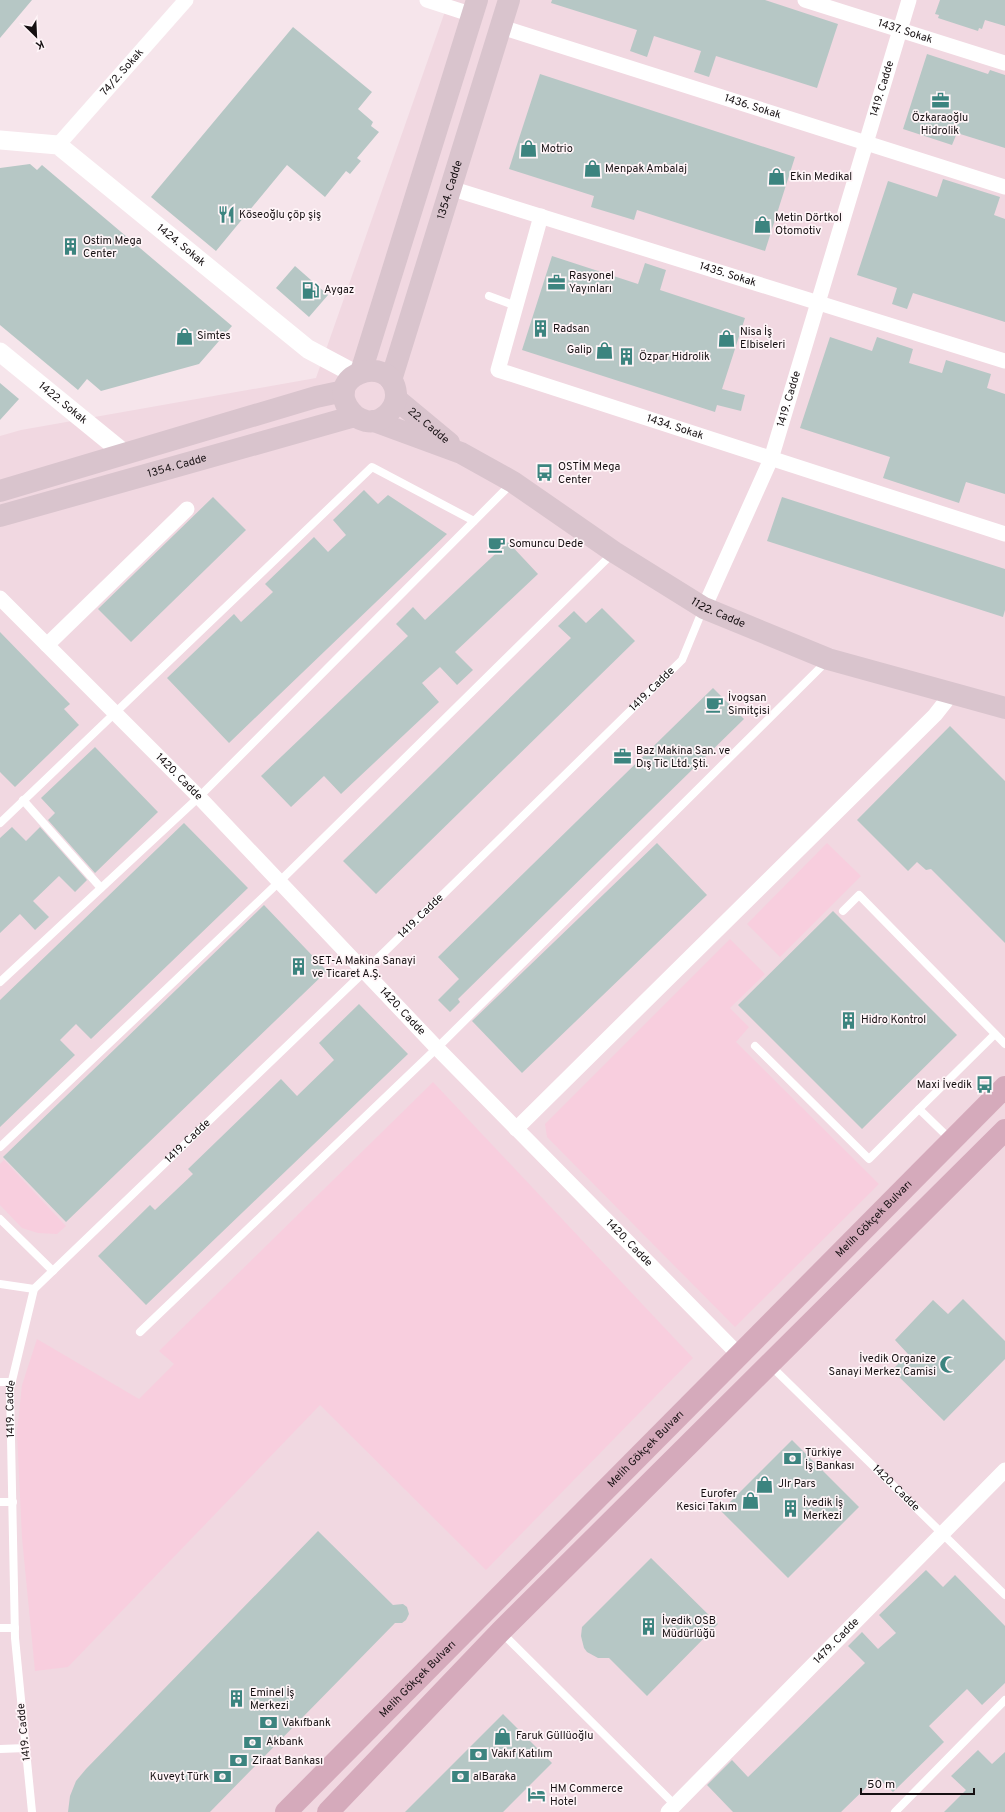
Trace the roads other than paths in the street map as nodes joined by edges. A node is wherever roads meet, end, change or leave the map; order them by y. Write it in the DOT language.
graph roads {
  1 [pos="186,0"];
  2 [pos="427,0"];
  3 [pos="509,0"];
  4 [pos="805,0"];
  5 [pos="909,0"];
  6 [pos="475,7"];
  7 [pos="501,27"];
  8 [pos="900,30"];
  9 [pos="1005,63"];
  10 [pos="0,140"];
  11 [pos="866,143"];
  12 [pos="58,145"];
  13 [pos="1005,187"];
  14 [pos="450,188"];
  15 [pos="541,216"];
  16 [pos="489,296"];
  17 [pos="818,302"];
  18 [pos="516,306"];
  19 [pos="0,352"];
  20 [pos="1005,361"];
  21 [pos="351,380"];
  22 [pos="393,389"];
  23 [pos="365,419"];
  24 [pos="461,453"];
  25 [pos="125,454"];
  26 [pos="771,459"];
  27 [pos="513,482"];
  28 [pos="0,491"];
  29 [pos="187,508"];
  30 [pos="0,516"];
  31 [pos="474,521"];
  32 [pos="1005,534"];
  33 [pos="614,552"];
  34 [pos="0,598"];
  35 [pos="704,608"];
  36 [pos="47,646"];
  37 [pos="828,659"];
  38 [pos="950,693"];
  39 [pos="1005,708"];
  40 [pos="116,714"];
  41 [pos="199,797"];
  42 [pos="23,800"];
  43 [pos="0,824"];
  44 [pos="279,882"];
  45 [pos="101,888"];
  46 [pos="843,912"];
  47 [pos="365,971"];
  48 [pos="0,982"];
  49 [pos="995,1034"];
  50 [pos="1005,1044"];
  51 [pos="755,1046"];
  52 [pos="437,1048"];
  53 [pos="1005,1087"];
  54 [pos="919,1109"];
  55 [pos="516,1129"];
  56 [pos="1005,1130"];
  57 [pos="951,1141"];
  58 [pos="0,1147"];
  59 [pos="0,1220"];
  60 [pos="52,1271"];
  61 [pos="0,1284"];
  62 [pos="34,1289"];
  63 [pos="140,1332"];
  64 [pos="738,1355"];
  65 [pos="769,1364"];
  66 [pos="0,1382"];
  67 [pos="12,1382"];
  68 [pos="1005,1470"];
  69 [pos="0,1502"];
  70 [pos="13,1502"];
  71 [pos="942,1533"];
  72 [pos="1005,1595"];
  73 [pos="0,1628"];
  74 [pos="15,1628"];
  75 [pos="500,1632"];
  76 [pos="1005,1700"];
  77 [pos="26,1748"];
  78 [pos="0,1749"];
  79 [pos="672,1809"];
  80 [pos="32,1812"];
  81 [pos="286,1812"];
  82 [pos="328,1812"];
  83 [pos="895,1812"];
  1 -- 12 [label="street, 74/2. Sokak"];
  2 -- 6 [label="street"];
  3 -- 7 [label="main road, 1354. Cadde"];
  4 -- 8 [label="street, 1437. Sokak"];
  5 -- 8 [label="street, 1419. Cadde"];
  6 -- 21 [label="main road"];
  7 -- 11 [label="street, 1436. Sokak"];
  7 -- 14 [label="main road, 1354. Cadde"];
  8 -- 9 [label="street, 1437. Sokak"];
  8 -- 11 [label="street, 1419. Cadde"];
  10 -- 12 [label="street"];
  11 -- 13 [label="street, 1436. Sokak"];
  11 -- 17 [label="street, 1419. Cadde"];
  12 -- 21 [label="street, 1424. Sokak"];
  14 -- 15 [label="street, 1435. Sokak"];
  14 -- 22 [label="main road, 1354. Cadde"];
  15 -- 17 [label="street, 1435. Sokak"];
  15 -- 18 [label="street, 1434. Sokak"];
  16 -- 18 [label="lane"];
  17 -- 20 [label="street, 1435. Sokak"];
  17 -- 26 [label="street, 1419. Cadde"];
  18 -- 26 [label="street, 1434. Sokak"];
  19 -- 25 [label="street, 1422. Sokak"];
  21 -- 22 [label="main road"];
  21 -- 23 [label="main road"];
  21 -- 25 [label="main road"];
  22 -- 23 [label="main road, 1354. Cadde"];
  22 -- 24 [label="main road, 22. Cadde"];
  23 -- 24 [label="main road"];
  23 -- 30 [label="main road, 1354. Cadde"];
  24 -- 27 [label="main road, 1122. Cadde"];
  25 -- 28 [label="main road"];
  26 -- 32 [label="street, 1434. Sokak"];
  26 -- 35 [label="street, 1419. Cadde"];
  27 -- 31 [label="lane"];
  27 -- 33 [label="main road, 1122. Cadde"];
  29 -- 36 [label="street"];
  31 -- 40 [label="lane"];
  31 -- 41 [label="lane"];
  33 -- 35 [label="main road, 1122. Cadde"];
  33 -- 44 [label="lane"];
  34 -- 36 [label="street, 1420. Cadde"];
  35 -- 37 [label="main road, 1122. Cadde"];
  35 -- 47 [label="lane, 1419. Cadde"];
  36 -- 40 [label="street, 1420. Cadde"];
  37 -- 38 [label="main road, 1122. Cadde"];
  37 -- 52 [label="lane"];
  38 -- 39 [label="main road, 1122. Cadde"];
  38 -- 55 [label="street"];
  40 -- 41 [label="street, 1420. Cadde"];
  40 -- 42 [label="lane"];
  41 -- 44 [label="street, 1420. Cadde"];
  41 -- 45 [label="lane"];
  42 -- 43 [label="lane"];
  42 -- 45 [label="lane"];
  44 -- 47 [label="street, 1420. Cadde"];
  44 -- 58 [label="lane"];
  45 -- 48 [label="lane"];
  46 -- 49 [label="lane"];
  47 -- 52 [label="street, 1420. Cadde"];
  47 -- 60 [label="lane, 1419. Cadde"];
  49 -- 50 [label="lane"];
  49 -- 54 [label="lane"];
  51 -- 54 [label="lane"];
  52 -- 55 [label="street, 1420. Cadde"];
  52 -- 63 [label="lane"];
  53 -- 57 [label="main road, Melih Gökçek Bulvarı"];
  54 -- 57 [label="lane"];
  55 -- 64 [label="street, 1420. Cadde"];
  56 -- 65 [label="main road"];
  57 -- 64 [label="main road, Melih Gökçek Bulvarı"];
  59 -- 60 [label="lane"];
  60 -- 62 [label="lane, 1419. Cadde"];
  61 -- 62 [label="lane"];
  62 -- 67 [label="lane, 1419. Cadde"];
  64 -- 81 [label="main road, Melih Gökçek Bulvarı"];
  65 -- 71 [label="lane, 1420. Cadde"];
  65 -- 75 [label="main road"];
  66 -- 67 [label="lane"];
  67 -- 70 [label="lane, 1419. Cadde"];
  68 -- 71 [label="street, 1479. Cadde"];
  69 -- 70 [label="lane"];
  70 -- 74 [label="lane, 1419. Cadde"];
  71 -- 72 [label="lane, 1420. Cadde"];
  71 -- 79 [label="street, 1479. Cadde"];
  73 -- 74 [label="lane"];
  74 -- 77 [label="lane, 1419. Cadde"];
  75 -- 79 [label="lane"];
  75 -- 82 [label="main road"];
  76 -- 83 [label="lane"];
  77 -- 78 [label="lane"];
  77 -- 80 [label="lane, 1419. Cadde"];
}
